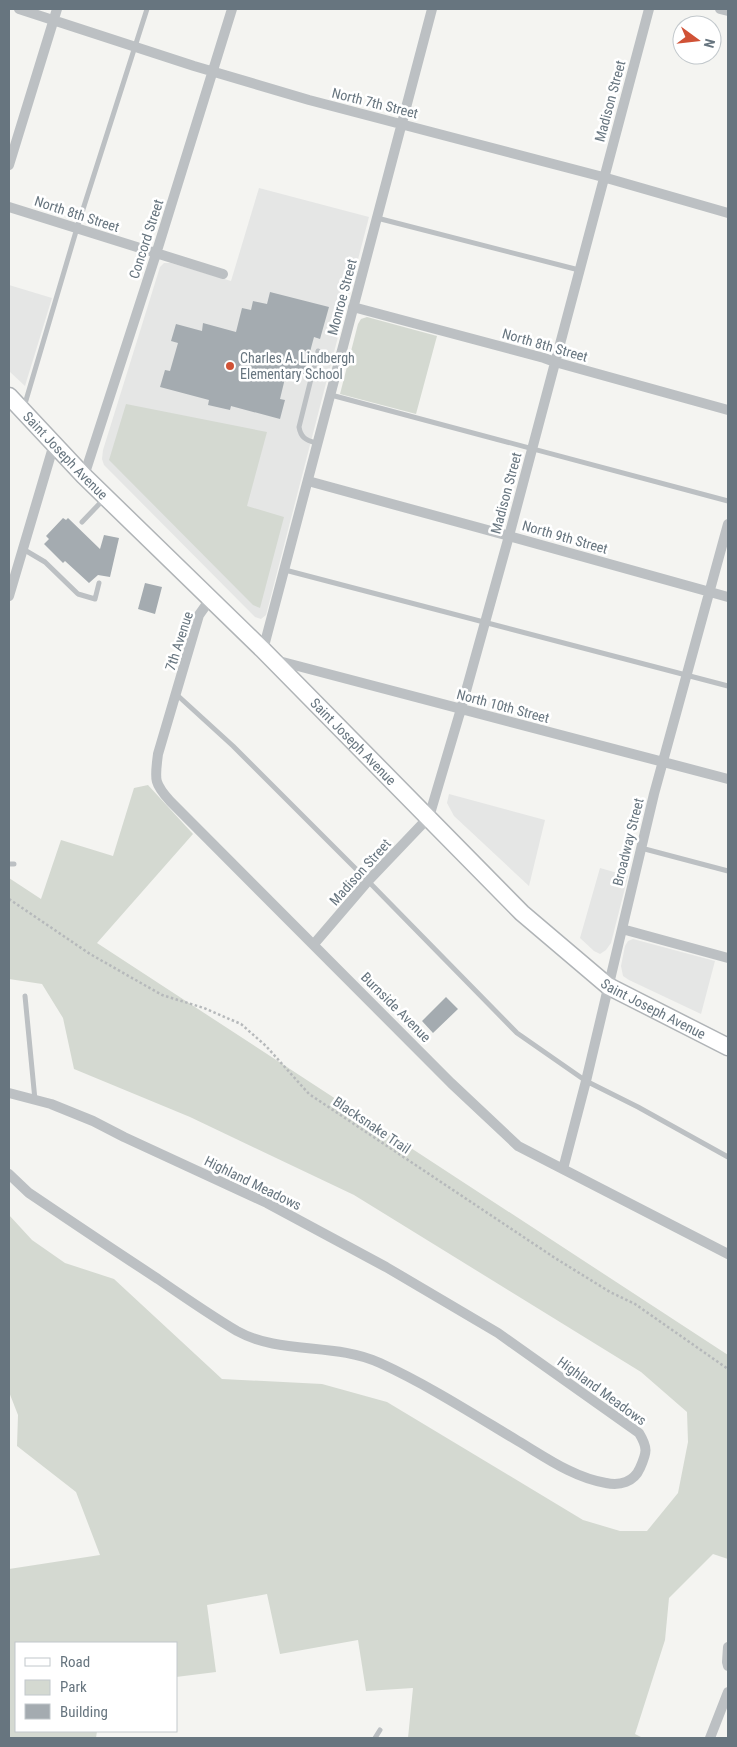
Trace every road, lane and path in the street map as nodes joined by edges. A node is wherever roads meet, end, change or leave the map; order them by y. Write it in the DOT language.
graph roads {
  1 [pos="19,9"];
  2 [pos="57,9"];
  3 [pos="147,9"];
  4 [pos="232,9"];
  5 [pos="432,9"];
  6 [pos="649,9"];
  7 [pos="720,9"];
  8 [pos="728,11"];
  9 [pos="54,20"];
  10 [pos="135,47"];
  11 [pos="213,72"];
  12 [pos="402,124"];
  13 [pos="9,165"];
  14 [pos="603,177"];
  15 [pos="9,207"];
  16 [pos="728,214"];
  17 [pos="377,218"];
  18 [pos="77,228"];
  19 [pos="156,254"];
  20 [pos="579,270"];
  21 [pos="223,274"];
  22 [pos="353,307"];
  23 [pos="318,351"];
  24 [pos="554,362"];
  25 [pos="331,395"];
  26 [pos="9,396"];
  27 [pos="23,410"];
  28 [pos="728,410"];
  29 [pos="54,444"];
  30 [pos="318,444"];
  31 [pos="532,448"];
  32 [pos="84,476"];
  33 [pos="308,481"];
  34 [pos="106,497"];
  35 [pos="728,501"];
  36 [pos="82,522"];
  37 [pos="728,524"];
  38 [pos="509,536"];
  39 [pos="23,548"];
  40 [pos="285,570"];
  41 [pos="99,584"];
  42 [pos="710,593"];
  43 [pos="9,596"];
  44 [pos="728,597"];
  45 [pos="211,598"];
  46 [pos="485,622"];
  47 [pos="267,655"];
  48 [pos="686,674"];
  49 [pos="728,686"];
  50 [pos="176,694"];
  51 [pos="461,709"];
  52 [pos="663,762"];
  53 [pos="728,779"];
  54 [pos="429,817"];
  55 [pos="641,848"];
  56 [pos="728,871"];
  57 [pos="368,881"];
  58 [pos="9,899"];
  59 [pos="622,929"];
  60 [pos="314,944"];
  61 [pos="728,958"];
  62 [pos="608,986"];
  63 [pos="25,996"];
  64 [pos="728,1047"];
  65 [pos="586,1082"];
  66 [pos="9,1093"];
  67 [pos="36,1101"];
  68 [pos="728,1157"];
  69 [pos="563,1169"];
  70 [pos="9,1174"];
  71 [pos="728,1254"];
  72 [pos="728,1369"];
  73 [pos="728,1647"];
  74 [pos="728,1666"];
  75 [pos="728,1692"];
  76 [pos="380,1730"];
  77 [pos="375,1738"];
  78 [pos="710,1738"];
  1 -- 9 [label="street, North 7th Street"];
  2 -- 9 [label="street"];
  3 -- 10 [label="lane"];
  4 -- 11 [label="street, Concord Street"];
  5 -- 12 [label="street, Monroe Street"];
  6 -- 14 [label="street, Madison Street"];
  7 -- 8 [label="street"];
  9 -- 10 [label="street, North 7th Street"];
  9 -- 13 [label="street"];
  10 -- 11 [label="street, North 7th Street"];
  10 -- 18 [label="lane"];
  11 -- 12 [label="street, North 7th Street"];
  11 -- 19 [label="street, Concord Street"];
  12 -- 14 [label="street, North 7th Street"];
  12 -- 17 [label="street, Monroe Street"];
  14 -- 16 [label="street, North 7th Street"];
  14 -- 20 [label="street, Madison Street"];
  15 -- 18 [label="street, North 8th Street"];
  17 -- 20 [label="lane"];
  17 -- 22 [label="street, Monroe Street"];
  18 -- 19 [label="street, North 8th Street"];
  18 -- 27 [label="lane"];
  19 -- 21 [label="street, North 8th Street"];
  19 -- 32 [label="street, Concord Street"];
  20 -- 24 [label="street, Madison Street"];
  22 -- 24 [label="street, North 8th Street"];
  22 -- 25 [label="street, Monroe Street"];
  23 -- 30 [label="lane"];
  24 -- 28 [label="street, North 8th Street"];
  24 -- 31 [label="street, Madison Street"];
  25 -- 30 [label="street, Monroe Street"];
  25 -- 31 [label="lane"];
  26 -- 27 [label="main road, Saint Joseph Avenue"];
  27 -- 29 [label="main road, Saint Joseph Avenue"];
  29 -- 32 [label="main road, Saint Joseph Avenue"];
  29 -- 39 [label="street"];
  30 -- 33 [label="street, Monroe Street"];
  31 -- 35 [label="lane"];
  31 -- 38 [label="street, Madison Street"];
  32 -- 34 [label="main road, Saint Joseph Avenue"];
  33 -- 38 [label="street, North 9th Street"];
  33 -- 40 [label="street, Monroe Street"];
  34 -- 36 [label="lane"];
  34 -- 45 [label="main road, Saint Joseph Avenue"];
  37 -- 42 [label="street, Broadway Street"];
  38 -- 42 [label="street, North 9th Street"];
  38 -- 46 [label="street, Madison Street"];
  39 -- 41 [label="lane"];
  39 -- 43 [label="street"];
  40 -- 46 [label="lane"];
  40 -- 47 [label="street, Monroe Street"];
  42 -- 44 [label="street, North 9th Street"];
  42 -- 48 [label="street, Broadway Street"];
  45 -- 47 [label="main road, Saint Joseph Avenue"];
  45 -- 50 [label="street, 7th Avenue"];
  46 -- 48 [label="lane"];
  46 -- 51 [label="street, Madison Street"];
  47 -- 51 [label="street, North 10th Street"];
  47 -- 54 [label="main road, Saint Joseph Avenue"];
  48 -- 49 [label="lane"];
  48 -- 52 [label="street, Broadway Street"];
  50 -- 57 [label="lane"];
  50 -- 60 [label="street, Burnside Avenue"];
  51 -- 52 [label="street, North 10th Street"];
  51 -- 54 [label="street, Madison Street"];
  52 -- 53 [label="street, North 10th Street"];
  52 -- 55 [label="street, Broadway Street"];
  54 -- 57 [label="street, Madison Street"];
  54 -- 62 [label="main road, Saint Joseph Avenue"];
  55 -- 56 [label="lane"];
  55 -- 59 [label="street, Broadway Street"];
  57 -- 60 [label="street, Madison Street"];
  57 -- 65 [label="lane"];
  58 -- 72 [label="path, Blacksnake Trail"];
  59 -- 61 [label="street"];
  59 -- 62 [label="street, Broadway Street"];
  60 -- 69 [label="street, Burnside Avenue"];
  62 -- 64 [label="main road, Saint Joseph Avenue"];
  62 -- 65 [label="street, Broadway Street"];
  63 -- 67 [label="lane"];
  65 -- 68 [label="lane"];
  65 -- 69 [label="street, Broadway Street"];
  66 -- 67 [label="street, Highland Meadows"];
  67 -- 70 [label="street, Highland Meadows"];
  69 -- 71 [label="street, Burnside Avenue"];
  73 -- 74 [label="street"];
  75 -- 78 [label="street"];
  76 -- 77 [label="lane"];
}
